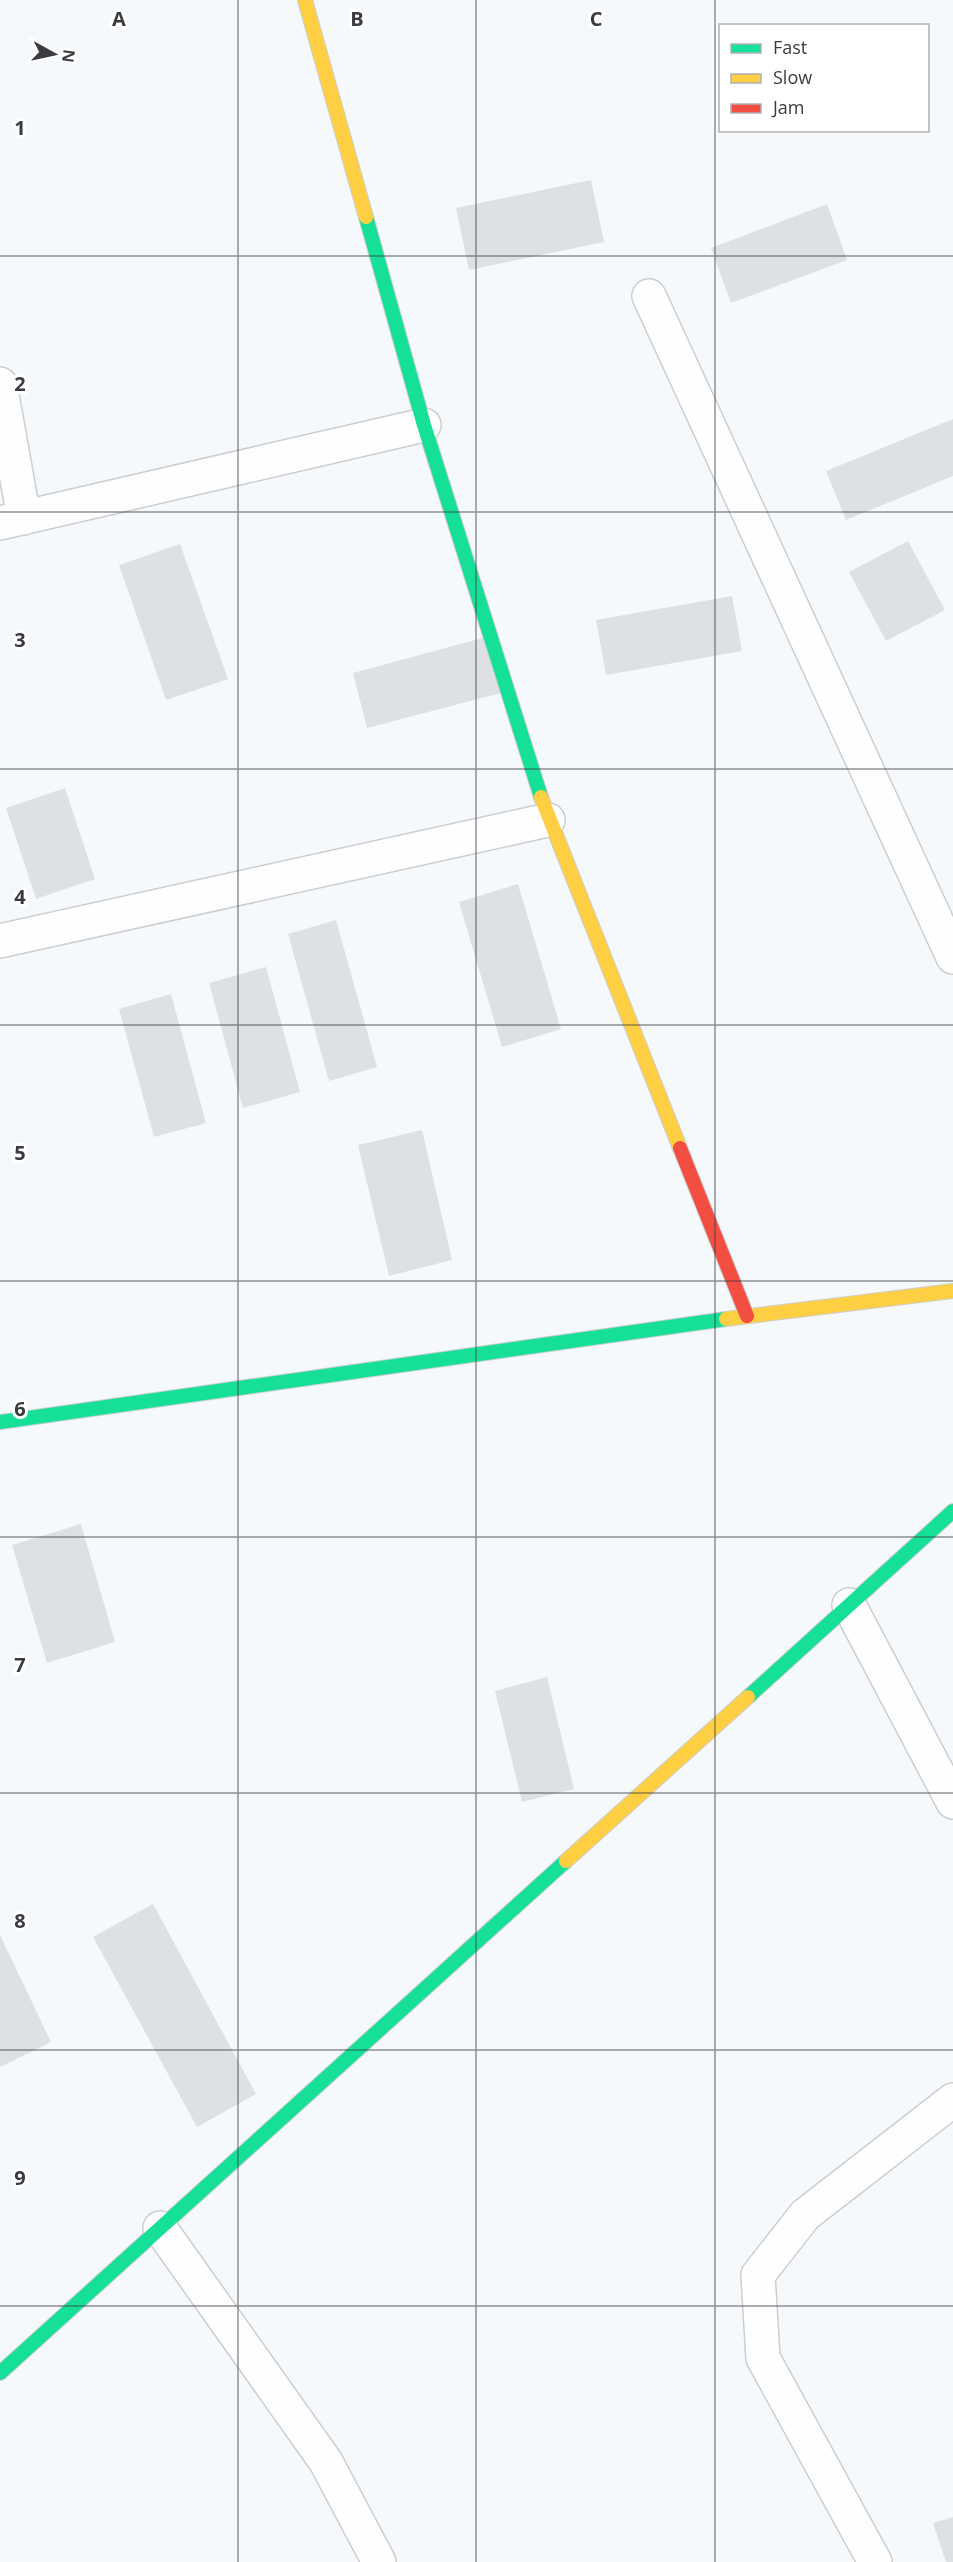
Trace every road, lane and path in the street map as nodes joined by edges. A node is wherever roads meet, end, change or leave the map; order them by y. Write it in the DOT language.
graph roads {
  1 [pos="304,0"];
  2 [pos="649,296"];
  3 [pos="0,384"];
  4 [pos="424,425"];
  5 [pos="12,520"];
  6 [pos="548,820"];
  7 [pos="0,941"];
  8 [pos="953,957"];
  9 [pos="953,1291"];
  10 [pos="747,1316"];
  11 [pos="0,1422"];
  12 [pos="953,1511"];
  13 [pos="849,1605"];
  14 [pos="953,1802"];
  15 [pos="953,2100"];
  16 [pos="160,2228"];
  17 [pos="0,2373"];
  18 [pos="379,2562"];
  19 [pos="875,2562"];
  1 -- 4 [label="street"];
  2 -- 8 [label="street"];
  3 -- 5 [label="street"];
  4 -- 5 [label="street"];
  4 -- 6 [label="street"];
  6 -- 7 [label="street"];
  6 -- 10 [label="street"];
  9 -- 10 [label="street"];
  10 -- 11 [label="street"];
  12 -- 13 [label="street"];
  13 -- 14 [label="street"];
  13 -- 16 [label="street"];
  15 -- 19 [label="street"];
  16 -- 17 [label="street"];
  16 -- 18 [label="street"];
}
